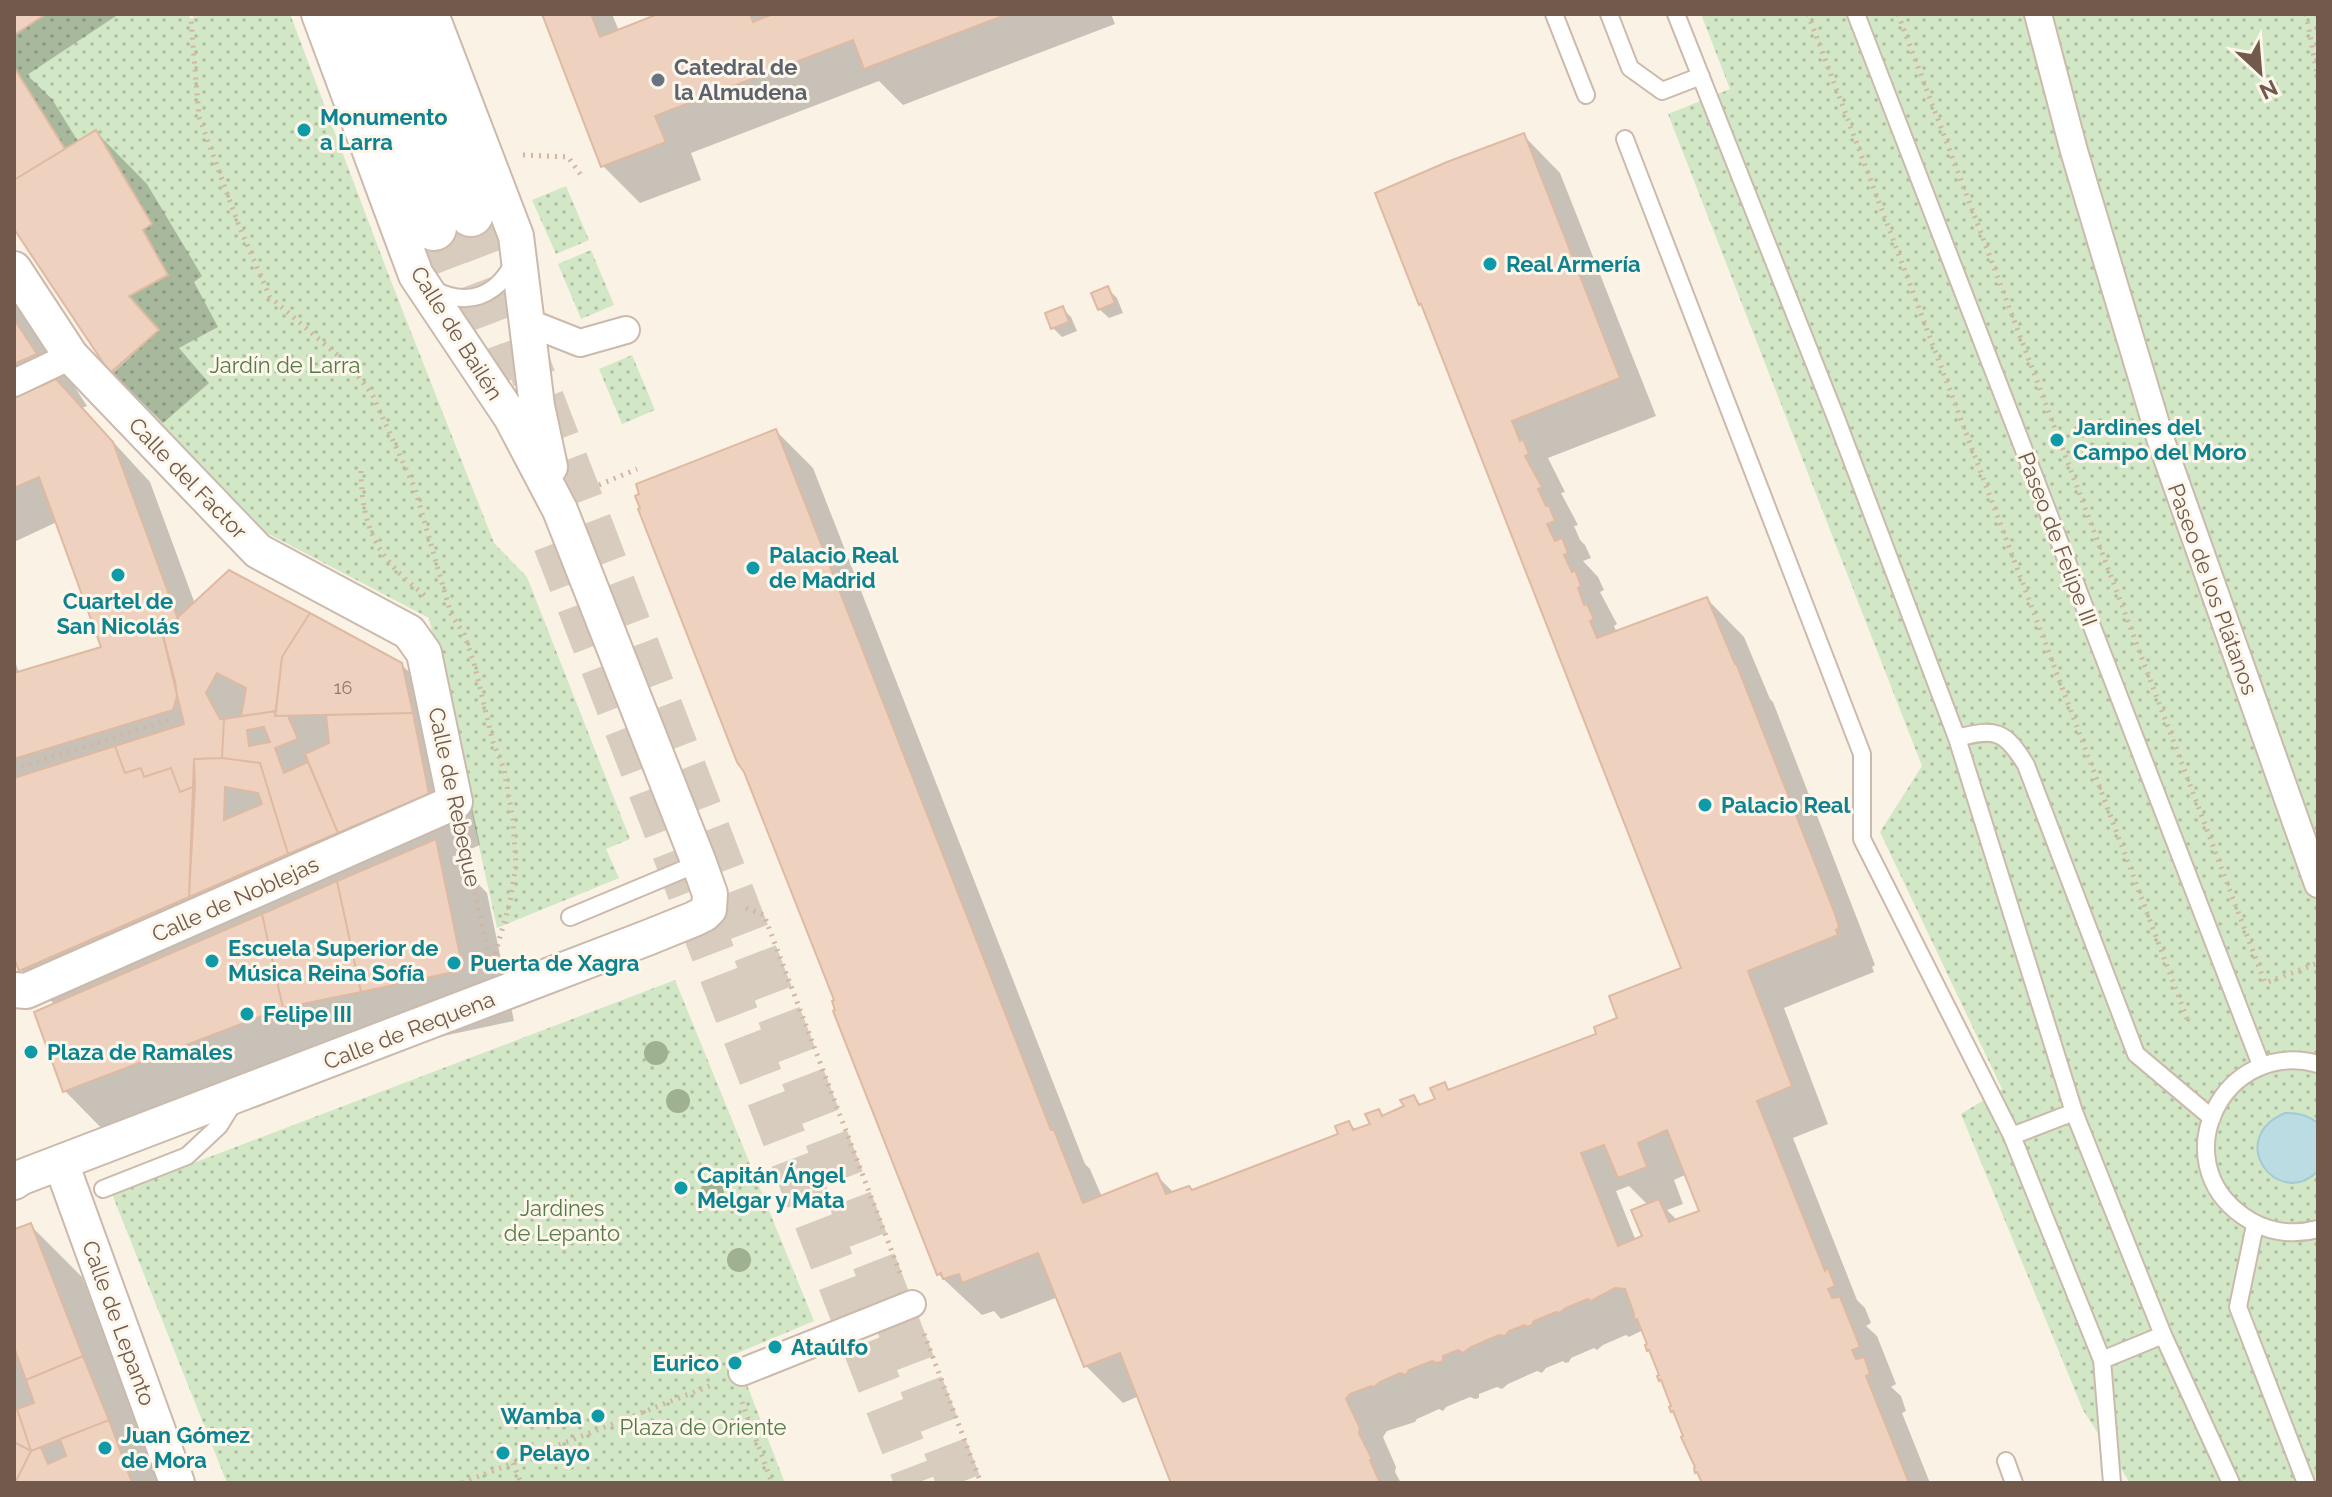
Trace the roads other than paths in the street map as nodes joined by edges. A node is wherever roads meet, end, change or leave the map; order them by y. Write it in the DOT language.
graph roads {
  1 [pos="319,14"];
  2 [pos="354,14"];
  3 [pos="399,14"];
  4 [pos="431,14"];
  5 [pos="1554,14"];
  6 [pos="1609,14"];
  7 [pos="1676,14"];
  8 [pos="1856,14"];
  9 [pos="2038,14"];
  10 [pos="1701,76"];
  11 [pos="1586,95"];
  12 [pos="1625,139"];
  13 [pos="516,236"];
  14 [pos="14,269"];
  15 [pos="416,275"];
  16 [pos="527,322"];
  17 [pos="626,330"];
  18 [pos="71,356"];
  19 [pos="14,383"];
  20 [pos="560,510"];
  21 [pos="409,632"];
  22 [pos="1957,738"];
  23 [pos="455,802"];
  24 [pos="699,863"];
  25 [pos="2318,884"];
  26 [pos="570,917"];
  27 [pos="14,990"];
  28 [pos="2318,1064"];
  29 [pos="2261,1065"];
  30 [pos="238,1095"];
  31 [pos="2074,1112"];
  32 [pos="2212,1118"];
  33 [pos="2012,1136"];
  34 [pos="61,1163"];
  35 [pos="14,1182"];
  36 [pos="103,1189"];
  37 [pos="2255,1225"];
  38 [pos="2318,1229"];
  39 [pos="912,1304"];
  40 [pos="2163,1335"];
  41 [pos="2102,1360"];
  42 [pos="737,1374"];
  43 [pos="2006,1461"];
  44 [pos="177,1483"];
  45 [pos="2014,1483"];
  46 [pos="2112,1483"];
  47 [pos="2231,1483"];
  48 [pos="2306,1483"];
  1 -- 15 [label="street, Calle de Bailén"];
  2 -- 3 [label="main road"];
  4 -- 13 [label="street, Calle de Bailén"];
  5 -- 11 [label="lane"];
  6 -- 10 [label="lane"];
  7 -- 10 [label="lane"];
  8 -- 29 [label="lane, Paseo de Felipe III"];
  9 -- 25 [label="street, Paseo de los Plátanos"];
  10 -- 22 [label="lane"];
  12 -- 33 [label="lane"];
  13 -- 15 [label="lane"];
  13 -- 16 [label="street, Calle de Bailén"];
  14 -- 18 [label="street, Calle del Factor"];
  15 -- 20 [label="street, Calle de Bailén"];
  16 -- 17 [label="street"];
  16 -- 20 [label="street, Calle de Bailén"];
  18 -- 19 [label="street"];
  18 -- 21 [label="street, Calle del Factor"];
  20 -- 24 [label="street, Calle de Bailén"];
  21 -- 23 [label="street, Calle de Rebeque"];
  22 -- 31 [label="lane"];
  22 -- 32 [label="lane"];
  23 -- 27 [label="street, Calle de Noblejas"];
  24 -- 26 [label="lane"];
  24 -- 30 [label="street, Calle de Requena"];
  28 -- 29 [label="lane"];
  29 -- 32 [label="lane"];
  30 -- 34 [label="street, Calle de Requena"];
  30 -- 36 [label="lane"];
  31 -- 33 [label="lane"];
  31 -- 40 [label="lane"];
  32 -- 37 [label="lane"];
  33 -- 41 [label="lane"];
  34 -- 35 [label="street, Calle de Requena"];
  34 -- 44 [label="street, Calle de Lepanto"];
  37 -- 38 [label="lane"];
  37 -- 48 [label="lane"];
  39 -- 42 [label="street"];
  40 -- 41 [label="lane"];
  40 -- 47 [label="lane"];
  41 -- 46 [label="lane"];
  43 -- 45 [label="lane"];
}
